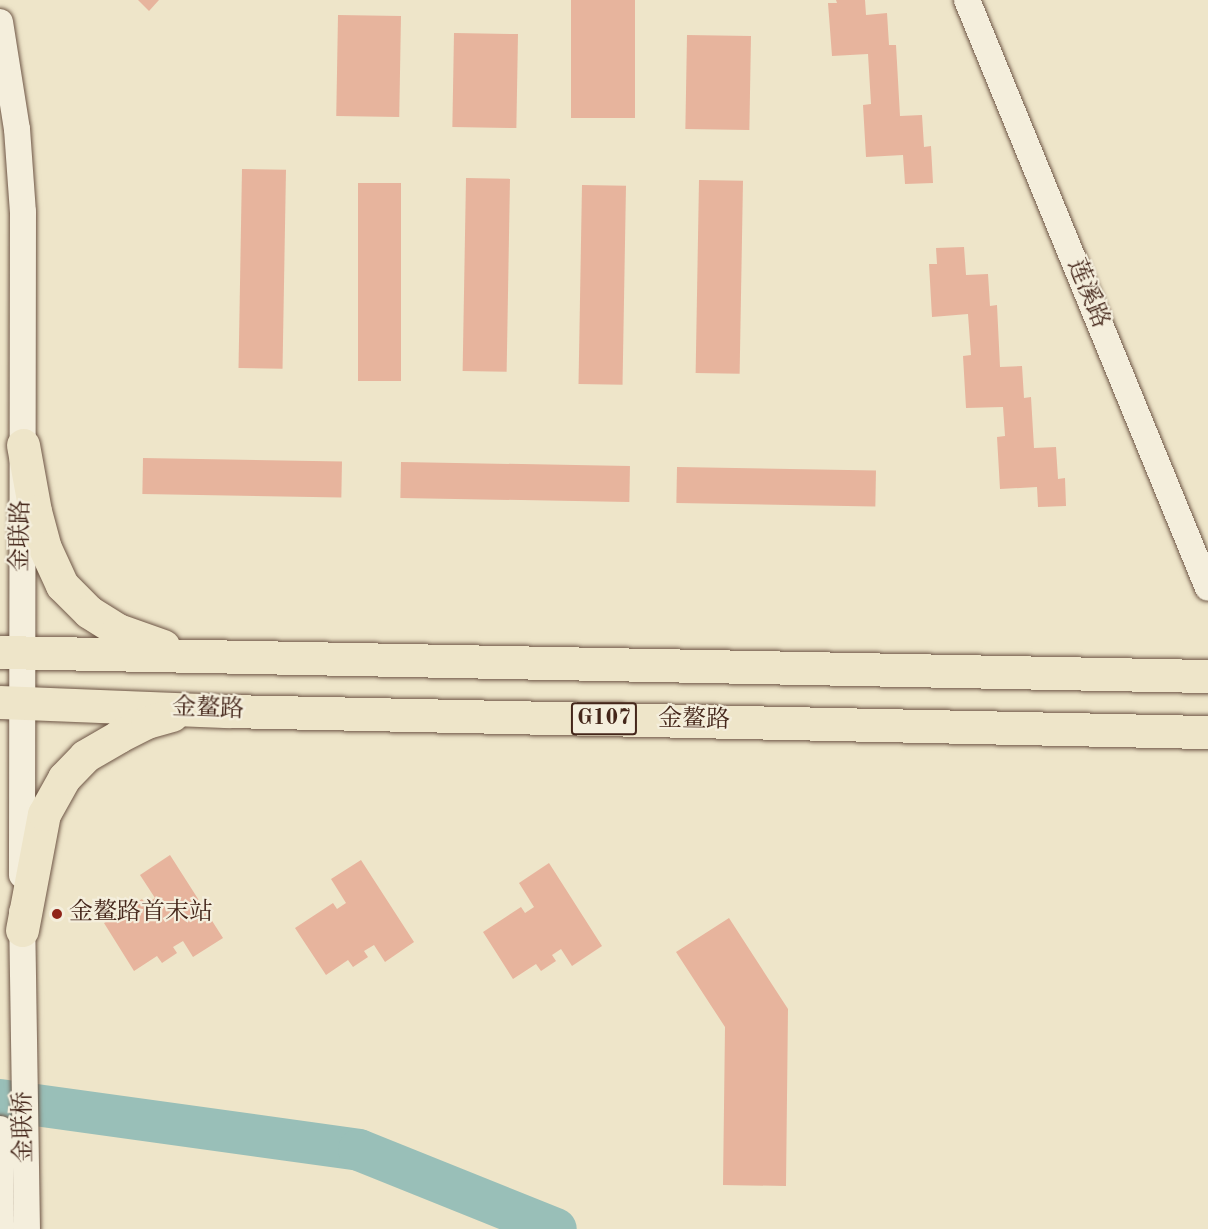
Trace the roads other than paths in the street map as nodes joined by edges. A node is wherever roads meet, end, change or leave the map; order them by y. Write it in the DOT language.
graph roads {
  1 [pos="967,0"];
  2 [pos="0,22"];
  3 [pos="23,445"];
  4 [pos="1208,588"];
  5 [pos="11,652"];
  6 [pos="187,656"];
  7 [pos="1208,676"];
  8 [pos="11,703"];
  9 [pos="192,710"];
  10 [pos="1208,732"];
  11 [pos="22,930"];
  12 [pos="24,1052"];
  13 [pos="0,1129"];
  14 [pos="1,1201"];
  15 [pos="1,1229"];
  16 [pos="27,1229"];
  1 -- 4 [label="street, 莲溪路"];
  2 -- 3 [label="street, 金联路"];
  3 -- 5 [label="street, 金联路"];
  3 -- 6 [label="highway"];
  5 -- 6 [label="highway, G107"];
  5 -- 8 [label="street, 金联路"];
  6 -- 7 [label="highway, G107"];
  8 -- 9 [label="highway, 金鳌路 / G107"];
  8 -- 11 [label="street, 金联路"];
  9 -- 10 [label="highway, 金鳌路 / G107"];
  9 -- 11 [label="highway"];
  11 -- 12 [label="street, 金联路"];
  12 -- 16 [label="street, 金联桥"];
  13 -- 14 [label="street, 金联桥"];
  14 -- 15 [label="street"];
}
